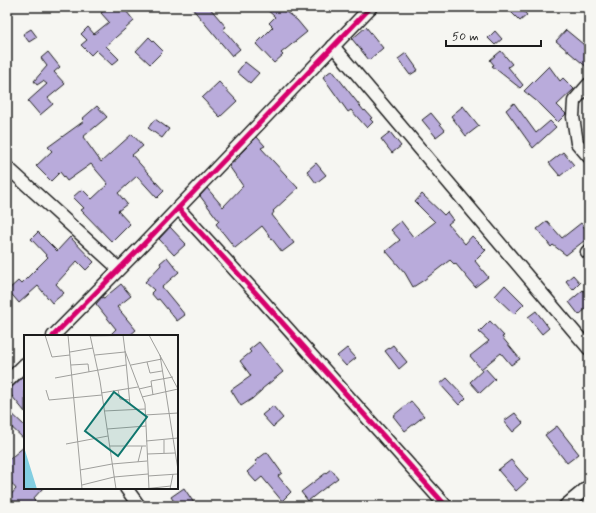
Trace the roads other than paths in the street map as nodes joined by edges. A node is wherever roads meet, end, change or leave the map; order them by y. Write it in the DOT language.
graph roads {
  1 [pos="371,7"];
  2 [pos="333,46"];
  3 [pos="589,84"];
  4 [pos="589,157"];
  5 [pos="7,167"];
  6 [pos="178,208"];
  7 [pos="119,269"];
  8 [pos="54,335"];
  9 [pos="589,349"];
  10 [pos="24,365"];
  11 [pos="7,382"];
  12 [pos="589,486"];
  13 [pos="127,489"];
  14 [pos="139,506"];
  15 [pos="446,506"];
  16 [pos="565,506"];
  1 -- 2 [label="street"];
  2 -- 6 [label="street"];
  2 -- 9 [label="street"];
  3 -- 4 [label="street"];
  5 -- 7 [label="street"];
  6 -- 7 [label="street"];
  6 -- 15 [label="street"];
  7 -- 8 [label="street"];
  10 -- 11 [label="street"];
  12 -- 16 [label="street"];
  13 -- 14 [label="street"];
}
